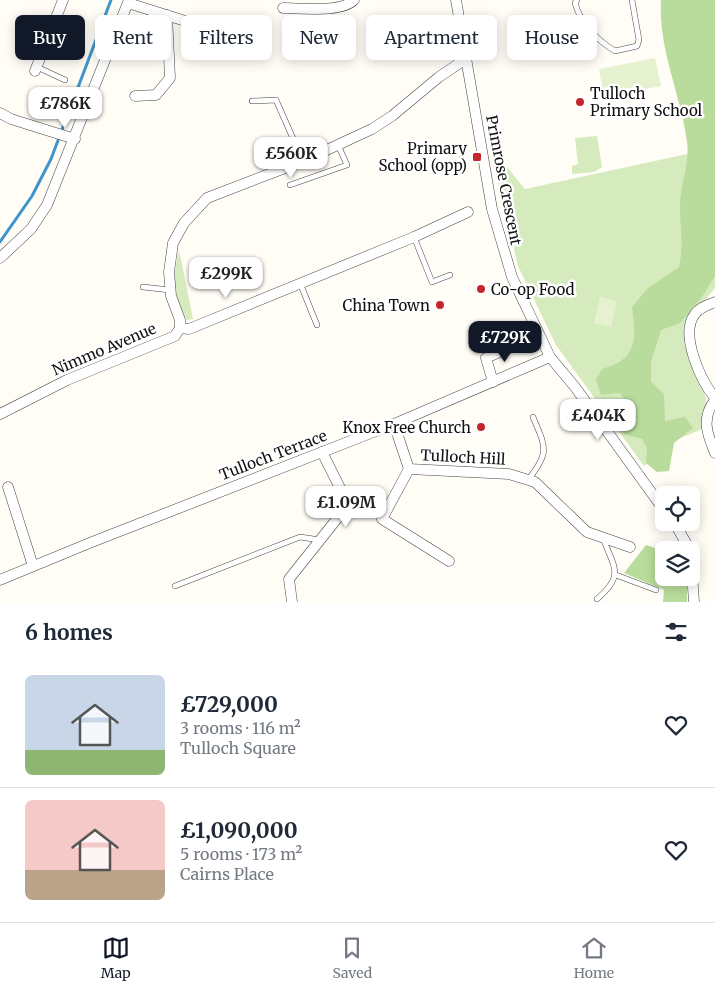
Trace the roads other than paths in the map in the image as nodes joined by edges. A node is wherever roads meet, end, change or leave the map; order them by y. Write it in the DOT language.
graph roads {
  1 [pos="63,0"];
  2 [pos="354,0"];
  3 [pos="456,0"];
  4 [pos="577,0"];
  5 [pos="632,0"];
  6 [pos="129,1"];
  7 [pos="283,8"];
  8 [pos="167,15"];
  9 [pos="459,15"];
  10 [pos="169,60"];
  11 [pos="463,60"];
  12 [pos="466,60"];
  13 [pos="36,69"];
  14 [pos="66,80"];
  15 [pos="135,96"];
  16 [pos="252,101"];
  17 [pos="1,116"];
  18 [pos="71,138"];
  19 [pos="338,145"];
  20 [pos="303,161"];
  21 [pos="290,185"];
  22 [pos="468,212"];
  23 [pos="414,237"];
  24 [pos="0,258"];
  25 [pos="450,275"];
  26 [pos="300,282"];
  27 [pos="143,287"];
  28 [pos="171,290"];
  29 [pos="715,302"];
  30 [pos="317,325"];
  31 [pos="180,328"];
  32 [pos="516,345"];
  33 [pos="550,358"];
  34 [pos="493,382"];
  35 [pos="715,399"];
  36 [pos="0,414"];
  37 [pos="533,417"];
  38 [pos="394,424"];
  39 [pos="322,452"];
  40 [pos="715,453"];
  41 [pos="409,469"];
  42 [pos="528,480"];
  43 [pos="8,487"];
  44 [pos="655,497"];
  45 [pos="603,538"];
  46 [pos="320,540"];
  47 [pos="630,547"];
  48 [pos="449,561"];
  49 [pos="33,566"];
  50 [pos="616,575"];
  51 [pos="0,580"];
  52 [pos="175,586"];
  53 [pos="693,586"];
  54 [pos="656,590"];
  55 [pos="597,599"];
  56 [pos="292,602"];
  57 [pos="694,602"];
  1 -- 13 [label="street"];
  2 -- 7 [label="street"];
  3 -- 9 [label="street, Primrose Crescent"];
  4 -- 5 [label="lane"];
  6 -- 8 [label="street"];
  6 -- 18 [label="street"];
  10 -- 15 [label="street"];
  11 -- 19 [label="street"];
  12 -- 33 [label="street, Primrose Crescent"];
  13 -- 14 [label="lane"];
  16 -- 20 [label="lane"];
  17 -- 18 [label="street"];
  18 -- 24 [label="street"];
  19 -- 20 [label="street"];
  19 -- 21 [label="lane"];
  20 -- 28 [label="street"];
  22 -- 23 [label="street, Nimmo Avenue"];
  23 -- 25 [label="lane"];
  23 -- 26 [label="street, Nimmo Avenue"];
  26 -- 30 [label="lane"];
  26 -- 31 [label="street, Nimmo Avenue"];
  27 -- 28 [label="lane"];
  28 -- 31 [label="street"];
  29 -- 35 [label="street"];
  31 -- 36 [label="street, Nimmo Avenue"];
  32 -- 34 [label="street"];
  33 -- 34 [label="street, Tulloch Terrace"];
  33 -- 44 [label="street, Primrose Crescent"];
  34 -- 38 [label="street, Tulloch Terrace"];
  35 -- 40 [label="street"];
  37 -- 42 [label="lane"];
  38 -- 39 [label="street, Tulloch Terrace"];
  38 -- 41 [label="street, Tulloch Hill"];
  39 -- 46 [label="street"];
  39 -- 49 [label="street, Tulloch Terrace"];
  41 -- 42 [label="street, Tulloch Hill"];
  41 -- 48 [label="street"];
  42 -- 45 [label="street, Tulloch Hill"];
  43 -- 49 [label="street"];
  45 -- 47 [label="street, Tulloch Hill"];
  45 -- 50 [label="lane"];
  46 -- 52 [label="lane"];
  46 -- 56 [label="street"];
  49 -- 51 [label="street, Tulloch Terrace"];
  50 -- 54 [label="lane"];
  50 -- 55 [label="lane"];
  53 -- 57 [label="street"];
}
